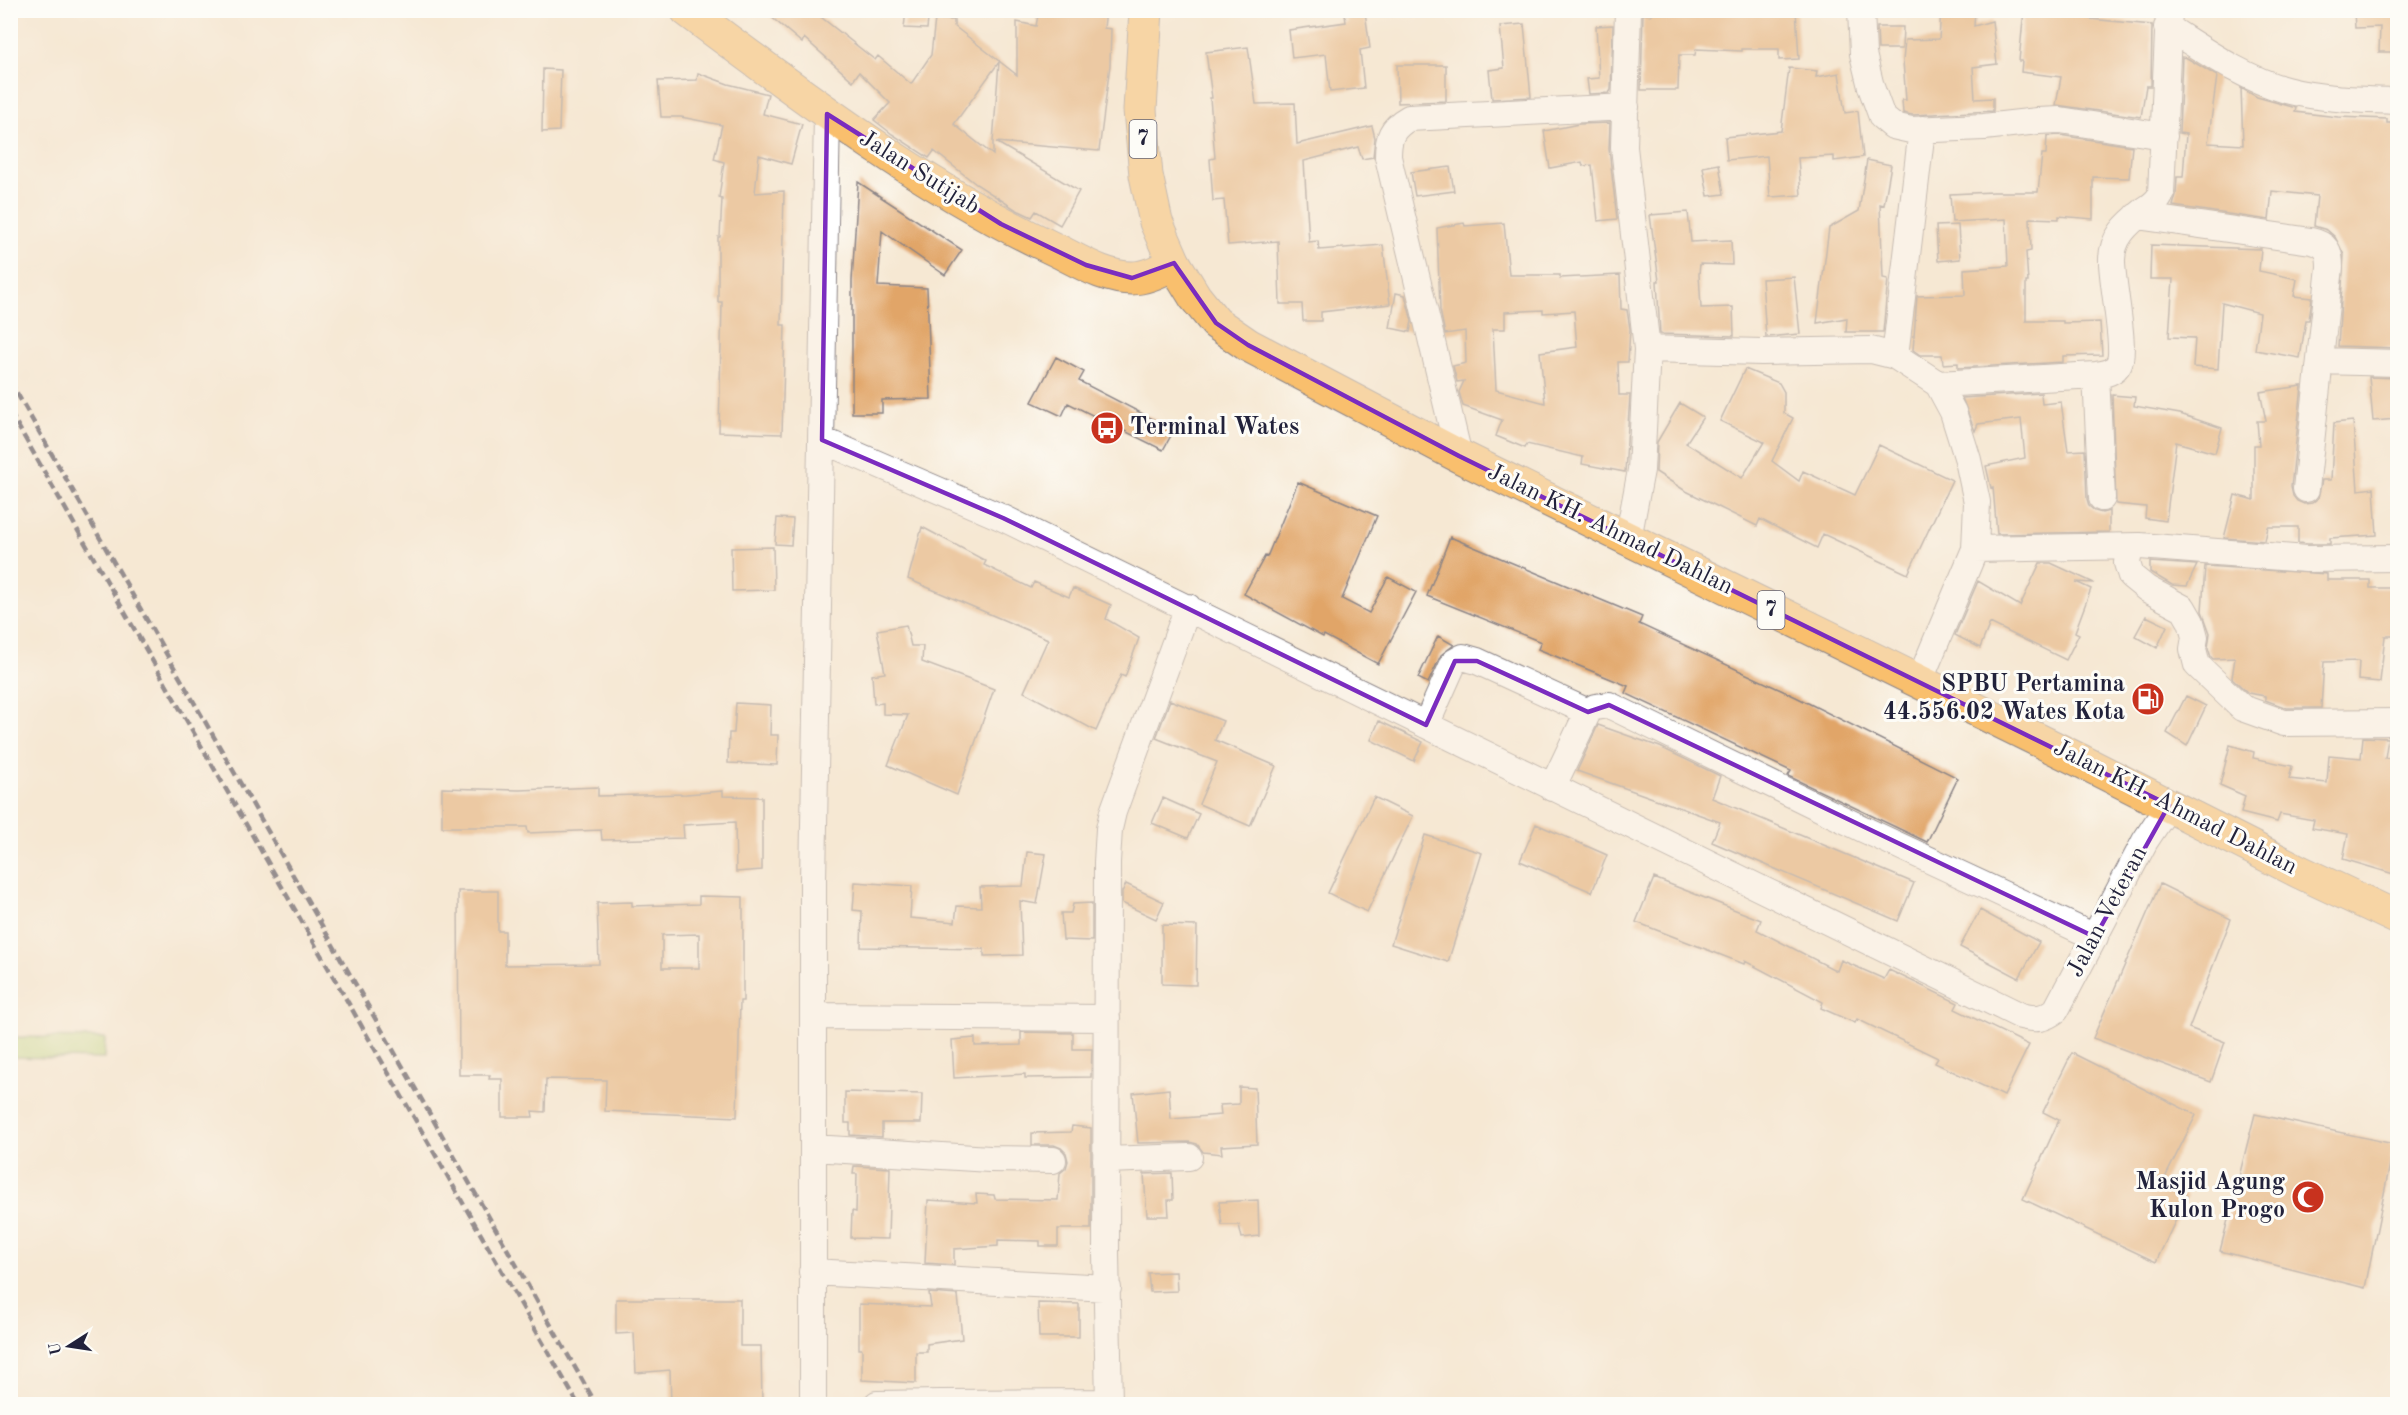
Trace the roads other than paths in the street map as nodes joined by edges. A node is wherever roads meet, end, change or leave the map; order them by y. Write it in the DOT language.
graph roads {
  1 [pos="687,10"];
  2 [pos="1146,10"];
  3 [pos="1628,10"];
  4 [pos="1862,10"];
  5 [pos="2168,19"];
  6 [pos="2397,101"];
  7 [pos="1626,107"];
  8 [pos="827,114"];
  9 [pos="1922,129"];
  10 [pos="2164,136"];
  11 [pos="2137,216"];
  12 [pos="1174,263"];
  13 [pos="1647,349"];
  14 [pos="1895,356"];
  15 [pos="2320,361"];
  16 [pos="2397,363"];
  17 [pos="2096,375"];
  18 [pos="1938,384"];
  19 [pos="822,440"];
  20 [pos="1459,456"];
  21 [pos="2306,489"];
  22 [pos="2102,498"];
  23 [pos="1628,539"];
  24 [pos="2130,547"];
  25 [pos="1975,549"];
  26 [pos="2397,558"];
  27 [pos="1188,607"];
  28 [pos="1918,682"];
  29 [pos="1588,712"];
  30 [pos="2397,722"];
  31 [pos="1426,725"];
  32 [pos="1552,788"];
  33 [pos="2169,805"];
  34 [pos="2397,918"];
  35 [pos="2095,937"];
  36 [pos="813,1016"];
  37 [pos="1107,1018"];
  38 [pos="813,1148"];
  39 [pos="1189,1157"];
  40 [pos="1053,1160"];
  41 [pos="1106,1160"];
  42 [pos="812,1272"];
  43 [pos="1108,1288"];
  44 [pos="941,1403"];
  45 [pos="1109,1403"];
  46 [pos="813,1404"];
  47 [pos="877,1404"];
  1 -- 8 [label="main road, Jalan Sutijab"];
  2 -- 12 [label="main road, 7"];
  3 -- 7 [label="street"];
  4 -- 9 [label="street"];
  5 -- 6 [label="street"];
  5 -- 10 [label="street"];
  7 -- 13 [label="street"];
  7 -- 20 [label="street"];
  8 -- 12 [label="main road, Jalan Sutijab"];
  8 -- 19 [label="street"];
  9 -- 10 [label="street"];
  9 -- 14 [label="street"];
  10 -- 11 [label="street"];
  11 -- 15 [label="street"];
  11 -- 17 [label="street"];
  12 -- 20 [label="main road, Jalan KH. Ahmad Dahlan / 7"];
  13 -- 14 [label="street"];
  13 -- 23 [label="street"];
  14 -- 18 [label="street"];
  15 -- 16 [label="street"];
  15 -- 21 [label="street"];
  17 -- 18 [label="street"];
  17 -- 22 [label="street"];
  18 -- 25 [label="street"];
  19 -- 27 [label="street"];
  19 -- 36 [label="street"];
  20 -- 23 [label="main road, Jalan KH. Ahmad Dahlan / 7"];
  23 -- 28 [label="main road, Jalan KH. Ahmad Dahlan / 7"];
  24 -- 25 [label="street"];
  24 -- 26 [label="street"];
  24 -- 30 [label="street"];
  25 -- 28 [label="street"];
  27 -- 31 [label="street"];
  27 -- 37 [label="street"];
  28 -- 33 [label="main road, Jalan KH. Ahmad Dahlan / 7"];
  29 -- 31 [label="street"];
  29 -- 32 [label="street"];
  29 -- 35 [label="street"];
  31 -- 32 [label="street"];
  32 -- 35 [label="street, Jalan Veteran"];
  33 -- 34 [label="main road, Jalan KH. Ahmad Dahlan / 7"];
  33 -- 35 [label="street, Jalan Veteran"];
  36 -- 37 [label="street"];
  36 -- 38 [label="street"];
  37 -- 41 [label="street"];
  38 -- 40 [label="street"];
  38 -- 42 [label="street"];
  39 -- 41 [label="street"];
  41 -- 43 [label="street"];
  42 -- 43 [label="street"];
  42 -- 46 [label="street"];
  43 -- 45 [label="street"];
  44 -- 45 [label="street"];
  44 -- 47 [label="street"];
}
